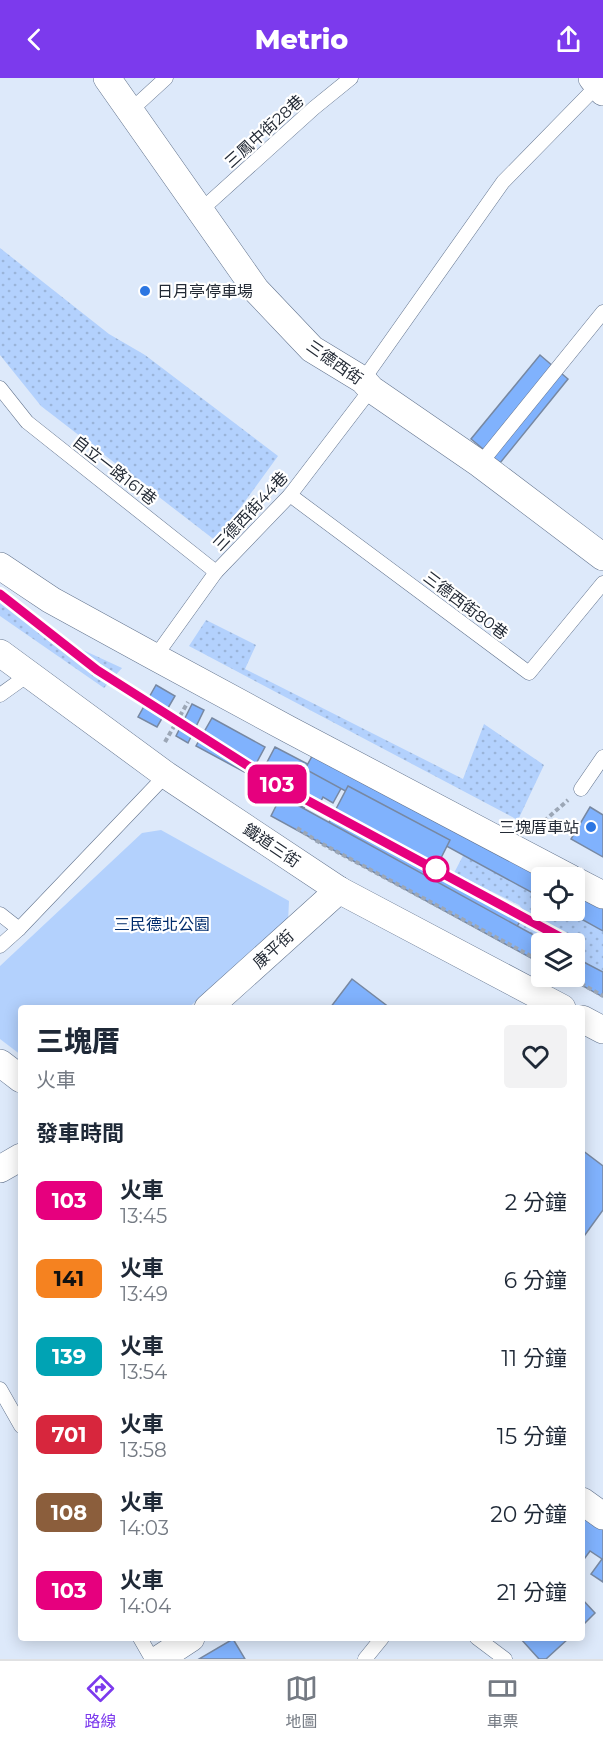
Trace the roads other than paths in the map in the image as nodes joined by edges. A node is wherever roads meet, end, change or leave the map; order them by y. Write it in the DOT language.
graph roads {
  1 [pos="106,78"];
  2 [pos="166,78"];
  3 [pos="351,78"];
  4 [pos="597,85"];
  5 [pos="130,111"];
  6 [pos="200,211"];
  7 [pos="603,312"];
  8 [pos="367,385"];
  9 [pos="0,388"];
  10 [pos="480,464"];
  11 [pos="290,495"];
  12 [pos="603,557"];
  13 [pos="0,566"];
  14 [pos="216,572"];
  15 [pos="603,583"];
  16 [pos="0,653"];
  17 [pos="154,657"];
  18 [pos="28,675"];
  19 [pos="0,695"];
  20 [pos="603,758"];
  21 [pos="166,775"];
  22 [pos="581,789"];
  23 [pos="550,867"];
  24 [pos="585,886"];
  25 [pos="339,890"];
  26 [pos="603,895"];
  27 [pos="0,914"];
  28 [pos="19,928"];
  29 [pos="0,946"];
  30 [pos="211,1005"];
  31 [pos="556,1005"];
  32 [pos="585,1021"];
  33 [pos="603,1030"];
  34 [pos="0,1063"];
  35 [pos="18,1077"];
  36 [pos="18,1159"];
  37 [pos="0,1169"];
  38 [pos="0,1389"];
  39 [pos="18,1421"];
  40 [pos="585,1503"];
  41 [pos="603,1515"];
  42 [pos="142,1641"];
  43 [pos="186,1641"];
  44 [pos="380,1641"];
  45 [pos="481,1641"];
  46 [pos="152,1659"];
  47 [pos="159,1659"];
  48 [pos="365,1659"];
  49 [pos="505,1659"];
  1 -- 5 [label="street, 三德西街"];
  2 -- 5 [label="lane"];
  3 -- 6 [label="lane, 三鳳中街28巷"];
  4 -- 8 [label="lane, 三德西街44巷"];
  5 -- 6 [label="street, 三德西街"];
  6 -- 8 [label="street, 三德西街"];
  7 -- 10 [label="lane"];
  8 -- 10 [label="street, 三德西街"];
  8 -- 11 [label="lane, 三德西街44巷"];
  9 -- 14 [label="lane, 自立一路161巷"];
  10 -- 12 [label="street, 三德西街"];
  11 -- 14 [label="lane, 三德西街44巷"];
  11 -- 15 [label="lane, 三德西街80巷"];
  13 -- 17 [label="street"];
  14 -- 17 [label="lane, 三德西街44巷"];
  16 -- 18 [label="street, 鐵道三街"];
  17 -- 23 [label="street"];
  18 -- 19 [label="lane"];
  18 -- 21 [label="street, 鐵道三街"];
  20 -- 22 [label="lane"];
  21 -- 25 [label="street, 鐵道三街"];
  21 -- 28 [label="lane"];
  24 -- 26 [label="street"];
  25 -- 30 [label="street, 康平街"];
  25 -- 31 [label="street, 鐵道三街"];
  27 -- 28 [label="lane"];
  28 -- 29 [label="lane"];
  32 -- 33 [label="street"];
  34 -- 35 [label="street"];
  36 -- 37 [label="street"];
  38 -- 39 [label="lane"];
  40 -- 41 [label="street"];
  42 -- 46 [label="lane"];
  43 -- 47 [label="street"];
  44 -- 48 [label="lane"];
  45 -- 49 [label="lane"];
}
